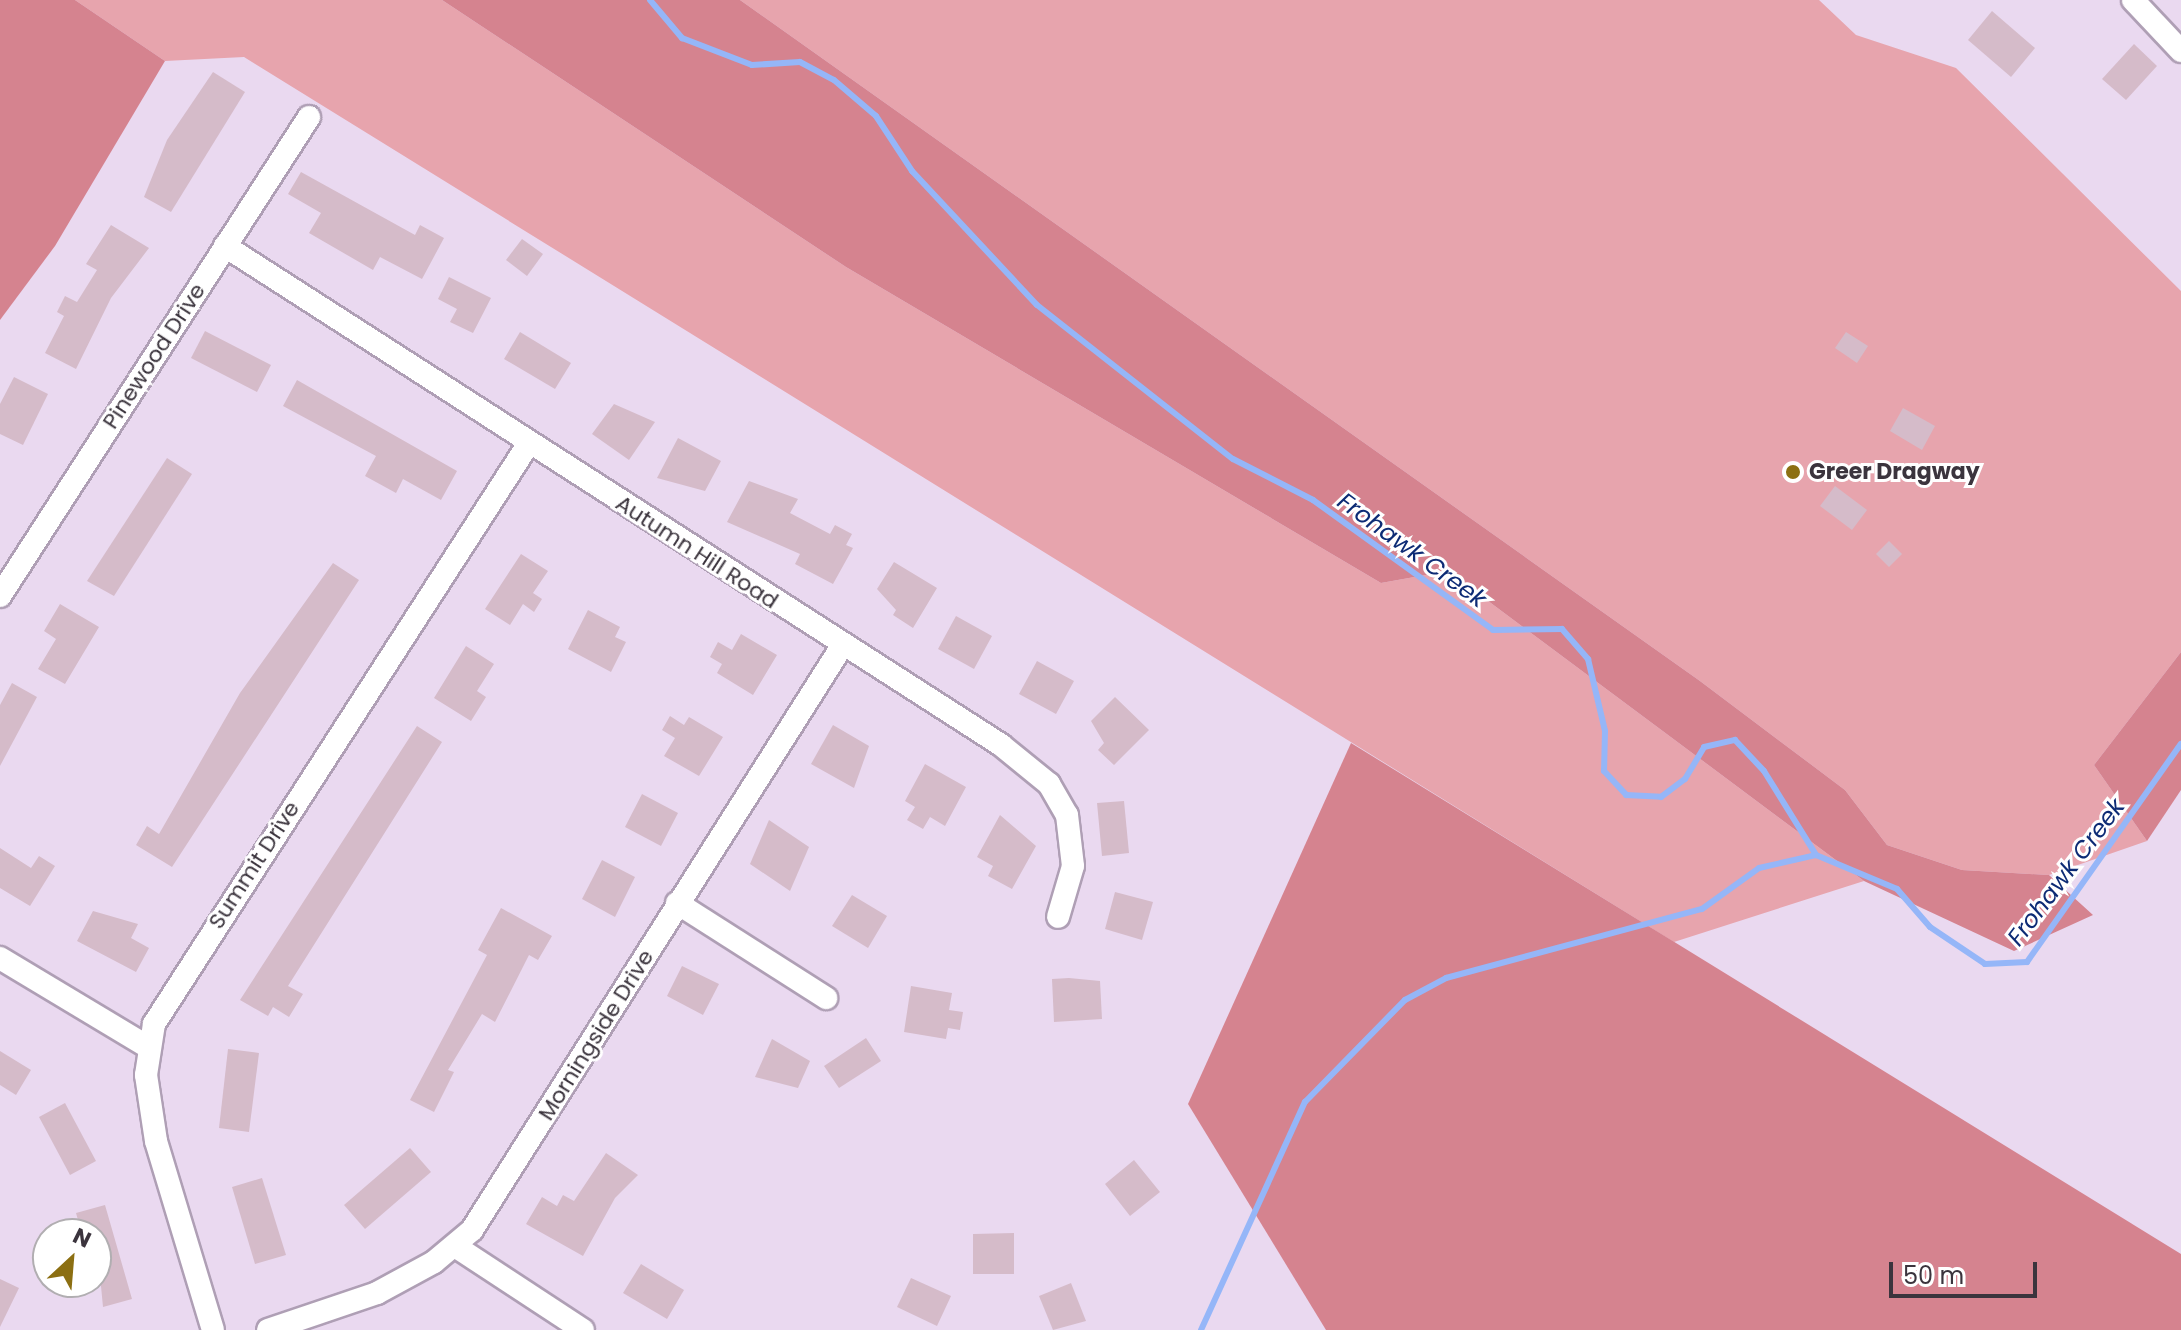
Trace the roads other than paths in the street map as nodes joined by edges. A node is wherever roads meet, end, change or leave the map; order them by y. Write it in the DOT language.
graph roads {
  1 [pos="2133,0"];
  2 [pos="2181,51"];
  3 [pos="309,117"];
  4 [pos="225,246"];
  5 [pos="529,443"];
  6 [pos="0,596"];
  7 [pos="842,646"];
  8 [pos="677,903"];
  9 [pos="1058,917"];
  10 [pos="0,958"];
  11 [pos="826,998"];
  12 [pos="148,1047"];
  13 [pos="455,1246"];
  14 [pos="213,1330"];
  15 [pos="268,1330"];
  16 [pos="583,1330"];
  1 -- 2 [label="street"];
  3 -- 4 [label="street, Pinewood Drive"];
  4 -- 5 [label="street, Autumn Hill Road"];
  4 -- 6 [label="street, Pinewood Drive"];
  5 -- 7 [label="street, Autumn Hill Road"];
  5 -- 12 [label="street, Summit Drive"];
  7 -- 8 [label="street, Morningside Drive"];
  7 -- 9 [label="street, Autumn Hill Road"];
  8 -- 11 [label="street"];
  8 -- 13 [label="street, Morningside Drive"];
  10 -- 12 [label="street"];
  12 -- 14 [label="street, Summit Drive"];
  13 -- 15 [label="street, Morningside Drive"];
  13 -- 16 [label="street"];
}
